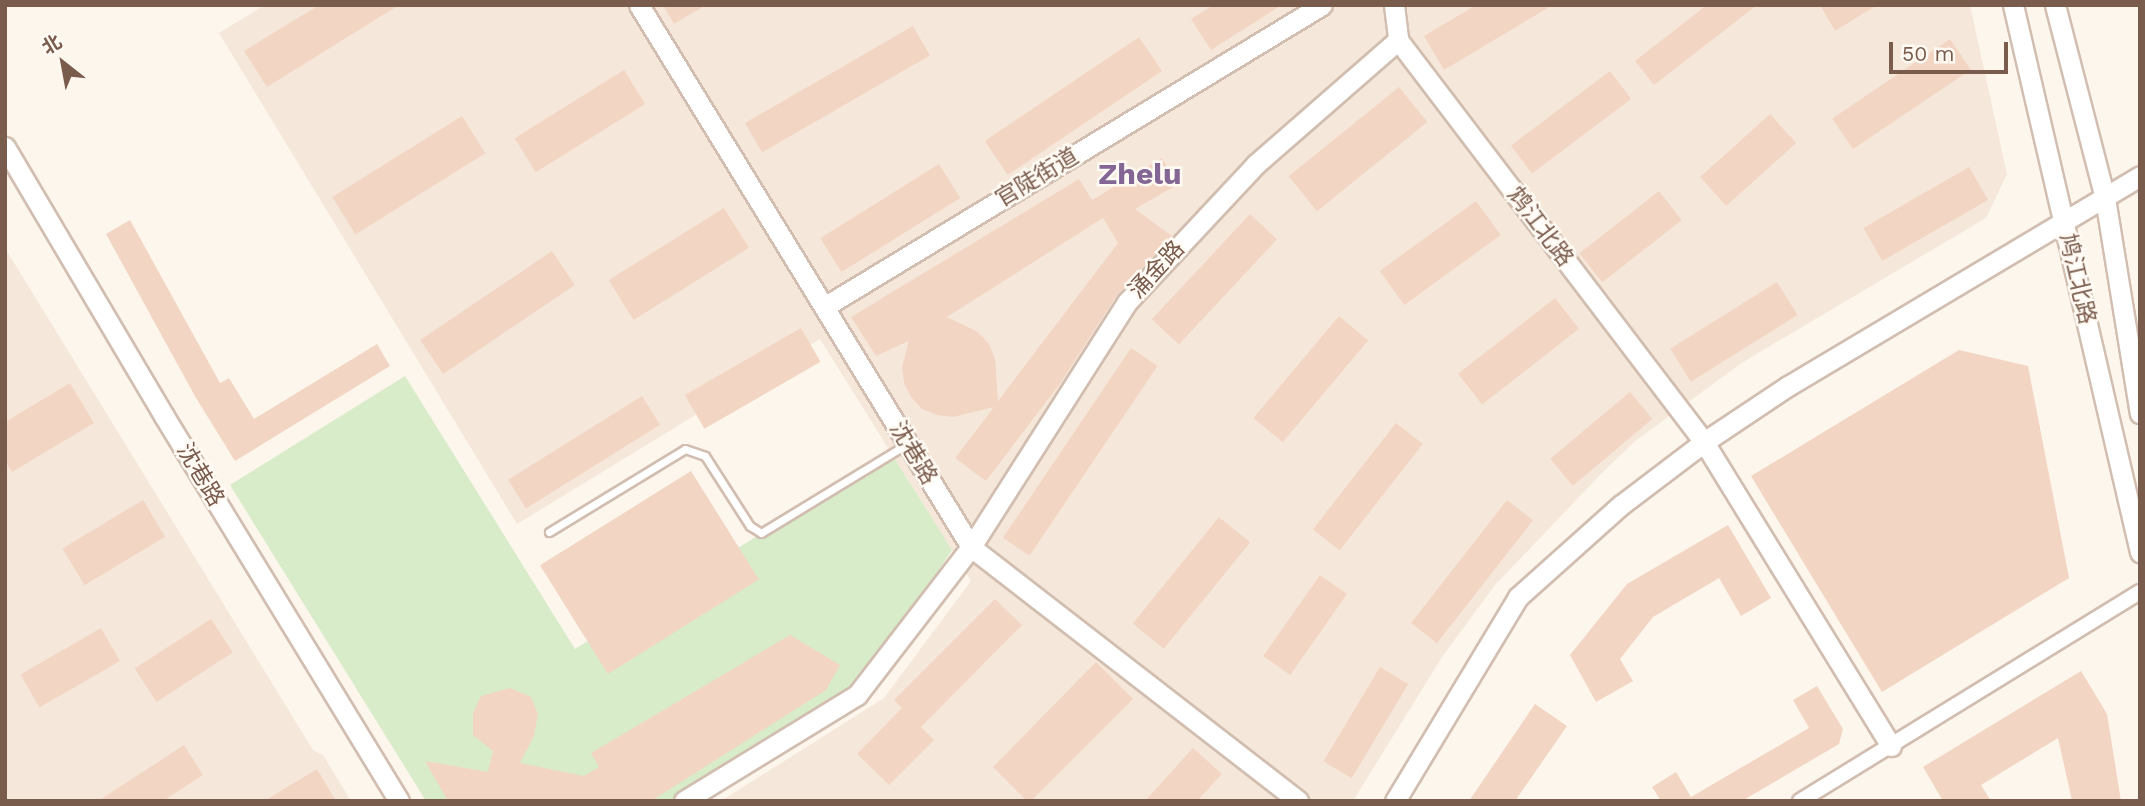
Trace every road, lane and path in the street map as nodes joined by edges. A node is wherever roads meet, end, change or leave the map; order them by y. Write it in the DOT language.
graph roads {
  1 [pos="639,5"];
  2 [pos="1322,5"];
  3 [pos="1394,5"];
  4 [pos="2013,5"];
  5 [pos="2055,5"];
  6 [pos="1398,40"];
  7 [pos="5,147"];
  8 [pos="2140,176"];
  9 [pos="2105,198"];
  10 [pos="2063,222"];
  11 [pos="824,307"];
  12 [pos="2140,413"];
  13 [pos="1704,442"];
  14 [pos="907,444"];
  15 [pos="549,532"];
  16 [pos="971,547"];
  17 [pos="2140,552"];
  18 [pos="2140,592"];
  19 [pos="1891,746"];
  20 [pos="399,801"];
  21 [pos="684,801"];
  22 [pos="1298,801"];
  23 [pos="1395,801"];
  24 [pos="1800,801"];
  1 -- 11 [label="street, 沈巷路"];
  2 -- 11 [label="street, 官陡街道"];
  3 -- 6 [label="street"];
  4 -- 10 [label="street, 鸠江北路"];
  5 -- 9 [label="street, 鸠江北路"];
  6 -- 13 [label="street, 鸩江北路"];
  6 -- 16 [label="street, 涌金路"];
  7 -- 20 [label="street, 沈巷路"];
  8 -- 9 [label="street"];
  9 -- 10 [label="street"];
  9 -- 12 [label="street, 鸠江北路"];
  10 -- 13 [label="street"];
  10 -- 17 [label="street, 鸠江北路"];
  11 -- 14 [label="street, 沈巷路"];
  13 -- 19 [label="street, 鸩江北路"];
  13 -- 23 [label="street"];
  14 -- 15 [label="lane"];
  14 -- 16 [label="street, 沈巷路"];
  16 -- 21 [label="street, 涌金路"];
  16 -- 22 [label="street, 沈巷路"];
  18 -- 19 [label="street"];
  19 -- 24 [label="street"];
}
